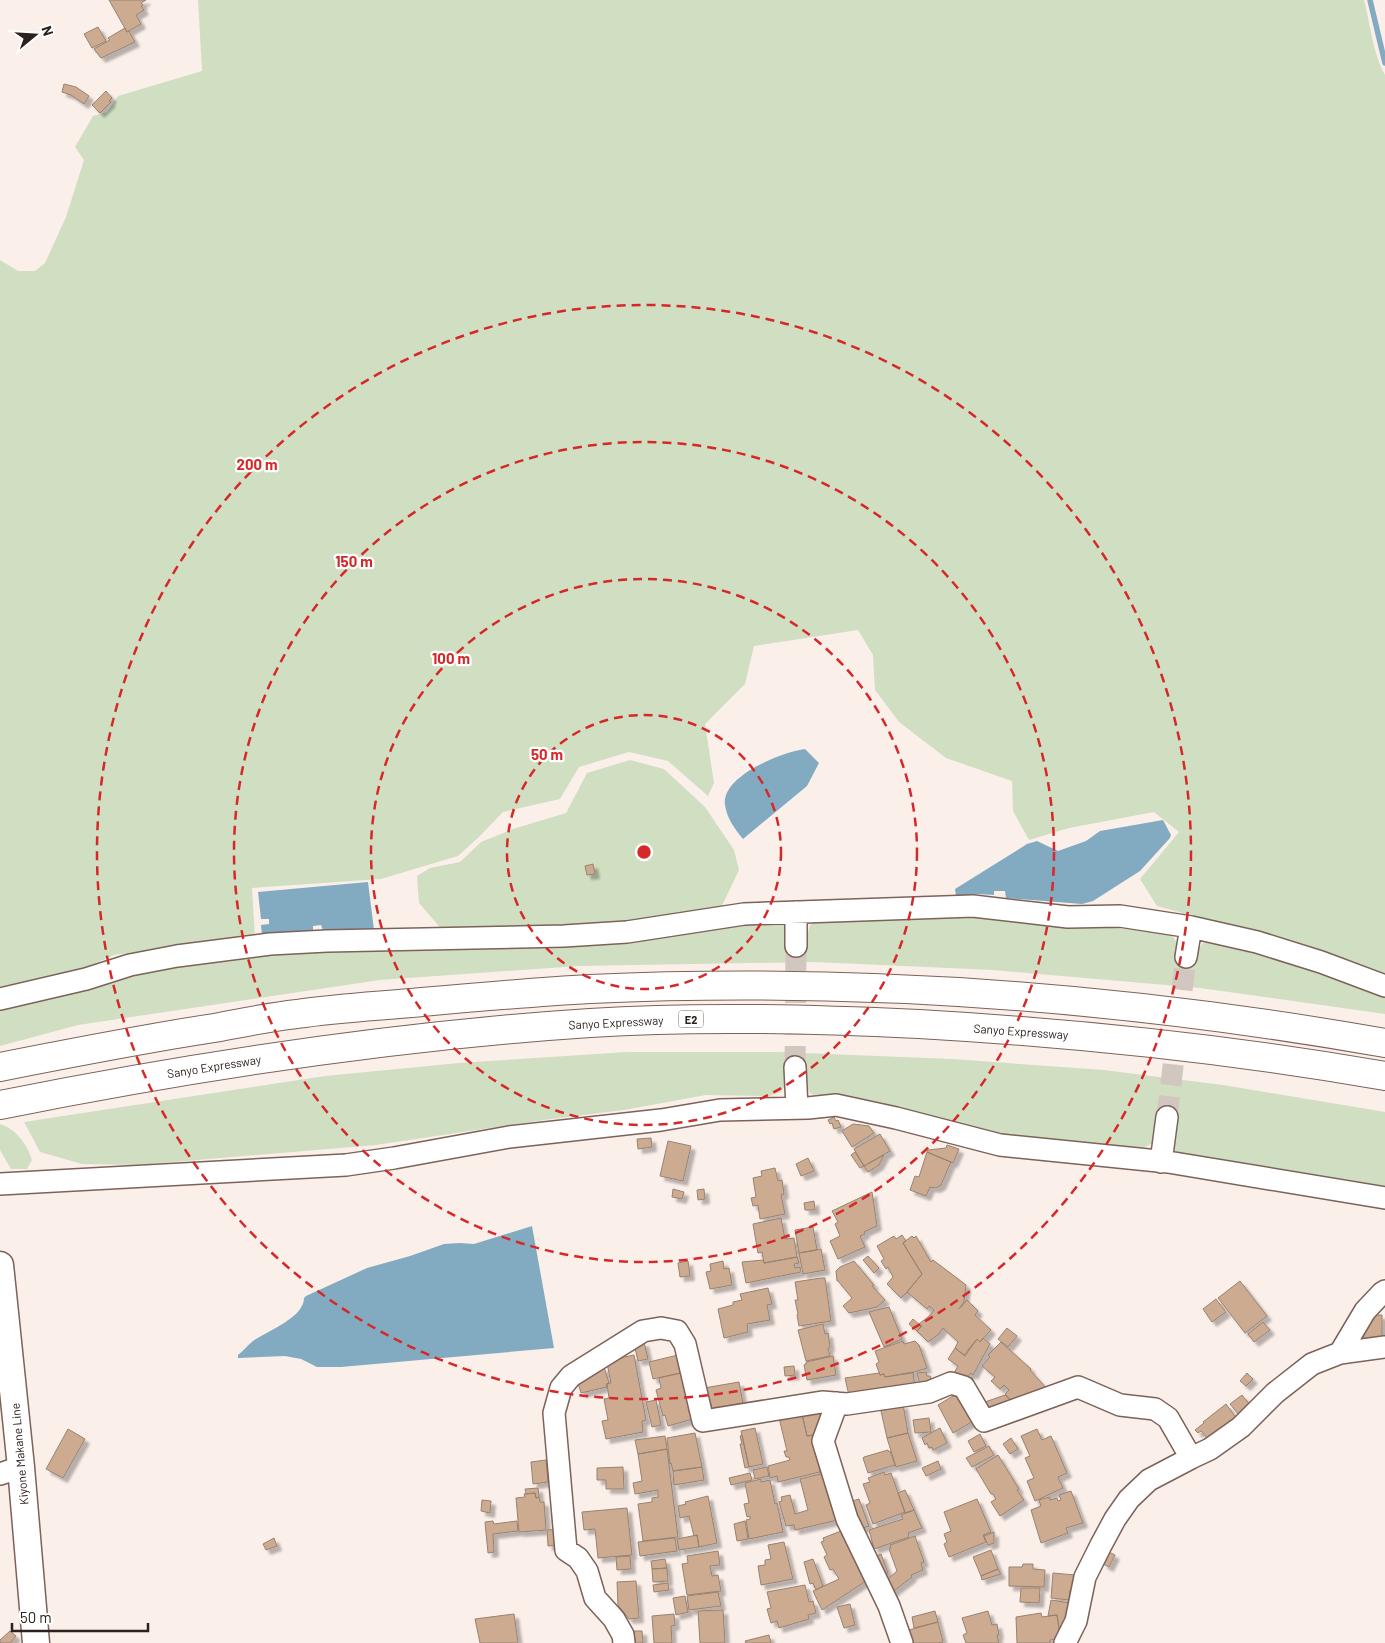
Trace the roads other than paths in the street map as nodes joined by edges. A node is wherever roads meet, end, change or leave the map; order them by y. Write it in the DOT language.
graph roads {
  1 [pos="796,912"];
  2 [pos="1191,927"];
  3 [pos="796,946"];
  4 [pos="1186,957"];
  5 [pos="1385,986"];
  6 [pos="0,999"];
  7 [pos="1385,1043"];
  8 [pos="0,1067"];
  9 [pos="795,1067"];
  10 [pos="1385,1076"];
  11 [pos="0,1105"];
  12 [pos="798,1108"];
  13 [pos="1167,1118"];
  14 [pos="1161,1162"];
  15 [pos="0,1184"];
  16 [pos="1385,1198"];
  17 [pos="0,1265"];
  18 [pos="1385,1291"];
  19 [pos="1385,1347"];
  20 [pos="1340,1353"];
  21 [pos="837,1403"];
  22 [pos="1191,1458"];
  23 [pos="10,1471"];
  24 [pos="36,1643"];
  25 [pos="624,1643"];
  26 [pos="902,1643"];
  27 [pos="1066,1643"];
  1 -- 2 [label="street"];
  1 -- 3 [label="street"];
  1 -- 6 [label="street"];
  2 -- 4 [label="street"];
  2 -- 5 [label="street"];
  7 -- 8 [label="highway"];
  9 -- 12 [label="street"];
  10 -- 11 [label="highway, Sanyo Expressway / E2"];
  12 -- 14 [label="street"];
  12 -- 15 [label="street"];
  13 -- 14 [label="street"];
  14 -- 16 [label="street"];
  17 -- 23 [label="main road, Kiyone Makane Line"];
  18 -- 20 [label="street"];
  19 -- 20 [label="street"];
  20 -- 22 [label="street"];
  21 -- 22 [label="street"];
  21 -- 25 [label="street"];
  21 -- 26 [label="street"];
  22 -- 27 [label="street"];
  23 -- 24 [label="main road, Kiyone Makane Line"];
}
